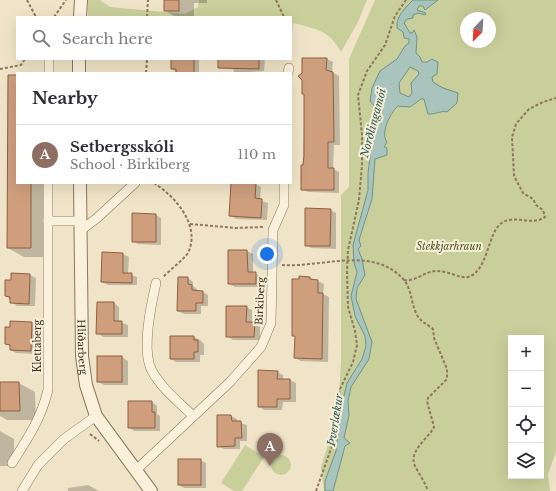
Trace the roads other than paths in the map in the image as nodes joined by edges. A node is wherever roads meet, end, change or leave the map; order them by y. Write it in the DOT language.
graph roads {
  1 [pos="81,0"];
  2 [pos="80,16"];
  3 [pos="49,60"];
  4 [pos="79,60"];
  5 [pos="49,72"];
  6 [pos="80,72"];
  7 [pos="48,184"];
  8 [pos="80,184"];
  9 [pos="134,184"];
  10 [pos="284,184"];
  11 [pos="48,221"];
  12 [pos="80,226"];
  13 [pos="156,283"];
  14 [pos="96,416"];
  15 [pos="194,416"];
  16 [pos="12,462"];
  17 [pos="135,471"];
  18 [pos="22,491"];
  19 [pos="151,491"];
  1 -- 2 [label="street"];
  3 -- 5 [label="street"];
  4 -- 6 [label="street"];
  7 -- 11 [label="street, Klettaberg"];
  8 -- 12 [label="street, Hlíðarberg"];
  9 -- 12 [label="street"];
  10 -- 15 [label="street, Birkiberg"];
  11 -- 12 [label="street"];
  11 -- 16 [label="street, Klettaberg"];
  12 -- 14 [label="street, Hlíðarberg"];
  13 -- 15 [label="street"];
  14 -- 17 [label="street, Hlíðarberg"];
  14 -- 18 [label="street"];
  15 -- 17 [label="street, Birkiberg"];
  17 -- 19 [label="street, Hlíðarberg"];
}
